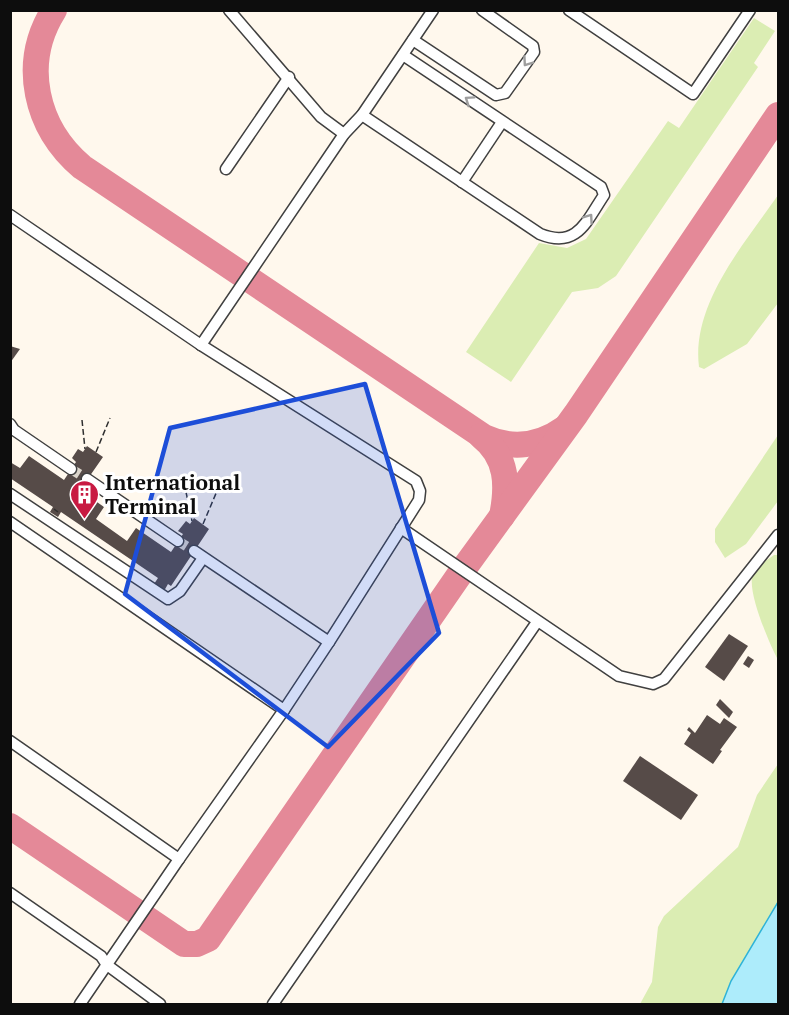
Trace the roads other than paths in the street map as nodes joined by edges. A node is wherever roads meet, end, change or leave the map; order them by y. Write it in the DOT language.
graph roads {
  1 [pos="230,10"];
  2 [pos="433,10"];
  3 [pos="482,10"];
  4 [pos="569,10"];
  5 [pos="750,10"];
  6 [pos="413,40"];
  7 [pos="402,55"];
  8 [pos="289,77"];
  9 [pos="362,115"];
  10 [pos="502,122"];
  11 [pos="344,134"];
  12 [pos="226,169"];
  13 [pos="462,182"];
  14 [pos="10,215"];
  15 [pos="201,345"];
  16 [pos="10,423"];
  17 [pos="71,469"];
  18 [pos="87,479"];
  19 [pos="10,494"];
  20 [pos="10,522"];
  21 [pos="401,528"];
  22 [pos="778,535"];
  23 [pos="178,541"];
  24 [pos="537,622"];
  25 [pos="329,642"];
  26 [pos="284,710"];
  27 [pos="10,741"];
  28 [pos="179,859"];
  29 [pos="10,892"];
  30 [pos="107,965"];
  31 [pos="80,1005"];
  32 [pos="160,1005"];
  33 [pos="273,1005"];
  1 -- 8 [label="lane"];
  2 -- 6 [label="lane"];
  3 -- 6 [label="lane, one-way"];
  4 -- 5 [label="lane"];
  6 -- 7 [label="lane"];
  7 -- 9 [label="lane"];
  10 -- 7 [label="lane, one-way"];
  8 -- 11 [label="lane"];
  8 -- 12 [label="lane"];
  9 -- 11 [label="lane"];
  9 -- 13 [label="lane"];
  10 -- 13 [label="lane"];
  13 -- 10 [label="lane, one-way"];
  11 -- 15 [label="lane"];
  14 -- 15 [label="lane"];
  15 -- 21 [label="lane"];
  16 -- 17 [label="lane"];
  18 -- 23 [label="lane"];
  19 -- 25 [label="lane"];
  20 -- 26 [label="lane"];
  21 -- 24 [label="lane"];
  21 -- 25 [label="lane"];
  22 -- 24 [label="lane"];
  24 -- 33 [label="lane"];
  25 -- 26 [label="lane"];
  26 -- 28 [label="lane"];
  27 -- 28 [label="lane"];
  28 -- 30 [label="lane"];
  29 -- 30 [label="lane"];
  30 -- 31 [label="lane"];
  30 -- 32 [label="lane"];
}
